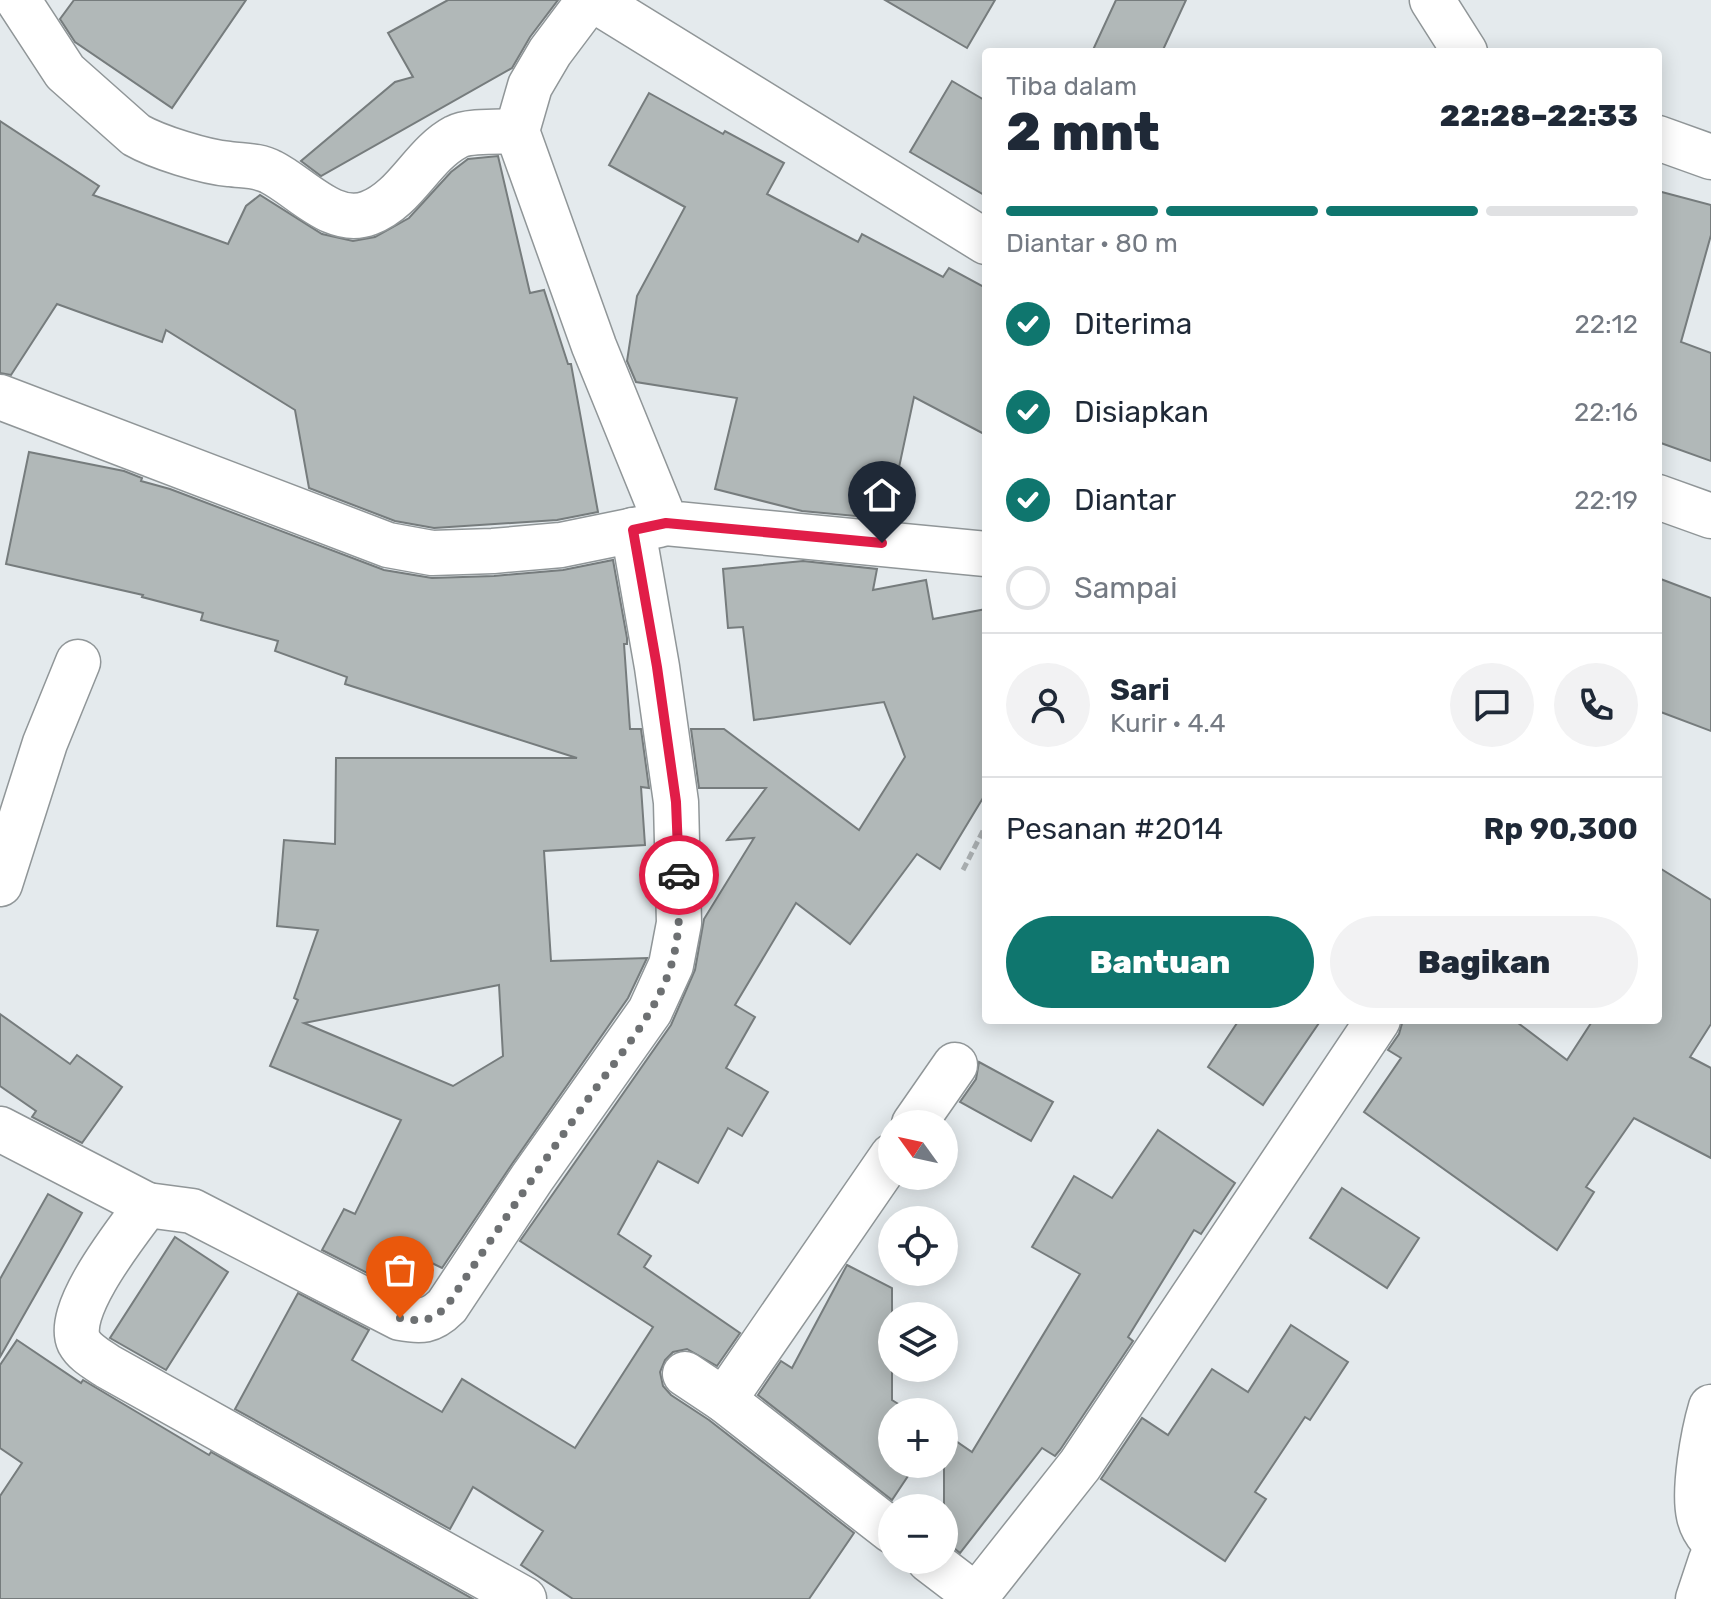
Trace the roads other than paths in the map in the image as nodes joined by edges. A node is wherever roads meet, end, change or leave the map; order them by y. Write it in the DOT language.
graph roads {
  1 [pos="18,0"];
  2 [pos="591,0"];
  3 [pos="1432,0"];
  4 [pos="1462,48"];
  5 [pos="517,131"];
  6 [pos="1662,139"];
  7 [pos="1711,157"];
  8 [pos="982,240"];
  9 [pos="0,397"];
  10 [pos="1662,498"];
  11 [pos="1711,516"];
  12 [pos="649,527"];
  13 [pos="982,554"];
  14 [pos="78,662"];
  15 [pos="0,884"];
  16 [pos="1375,1024"];
  17 [pos="955,1065"];
  18 [pos="924,1110"];
  19 [pos="0,1129"];
  20 [pos="878,1176"];
  21 [pos="147,1205"];
  22 [pos="685,1374"];
  23 [pos="724,1400"];
  24 [pos="1711,1407"];
  25 [pos="878,1520"];
  26 [pos="1711,1539"];
  27 [pos="1711,1560"];
  28 [pos="946,1574"];
  29 [pos="975,1598"];
  30 [pos="524,1599"];
  31 [pos="1698,1599"];
  1 -- 5 [label="street"];
  2 -- 5 [label="street"];
  2 -- 8 [label="street"];
  3 -- 4 [label="street"];
  5 -- 12 [label="street"];
  6 -- 7 [label="street"];
  9 -- 12 [label="street"];
  10 -- 11 [label="street"];
  12 -- 13 [label="street"];
  12 -- 21 [label="street"];
  14 -- 15 [label="street"];
  16 -- 29 [label="street"];
  17 -- 18 [label="street"];
  19 -- 21 [label="street"];
  20 -- 23 [label="street"];
  21 -- 30 [label="street"];
  22 -- 23 [label="street"];
  23 -- 25 [label="street"];
  24 -- 26 [label="street"];
  27 -- 31 [label="street"];
  28 -- 29 [label="street"];
}
